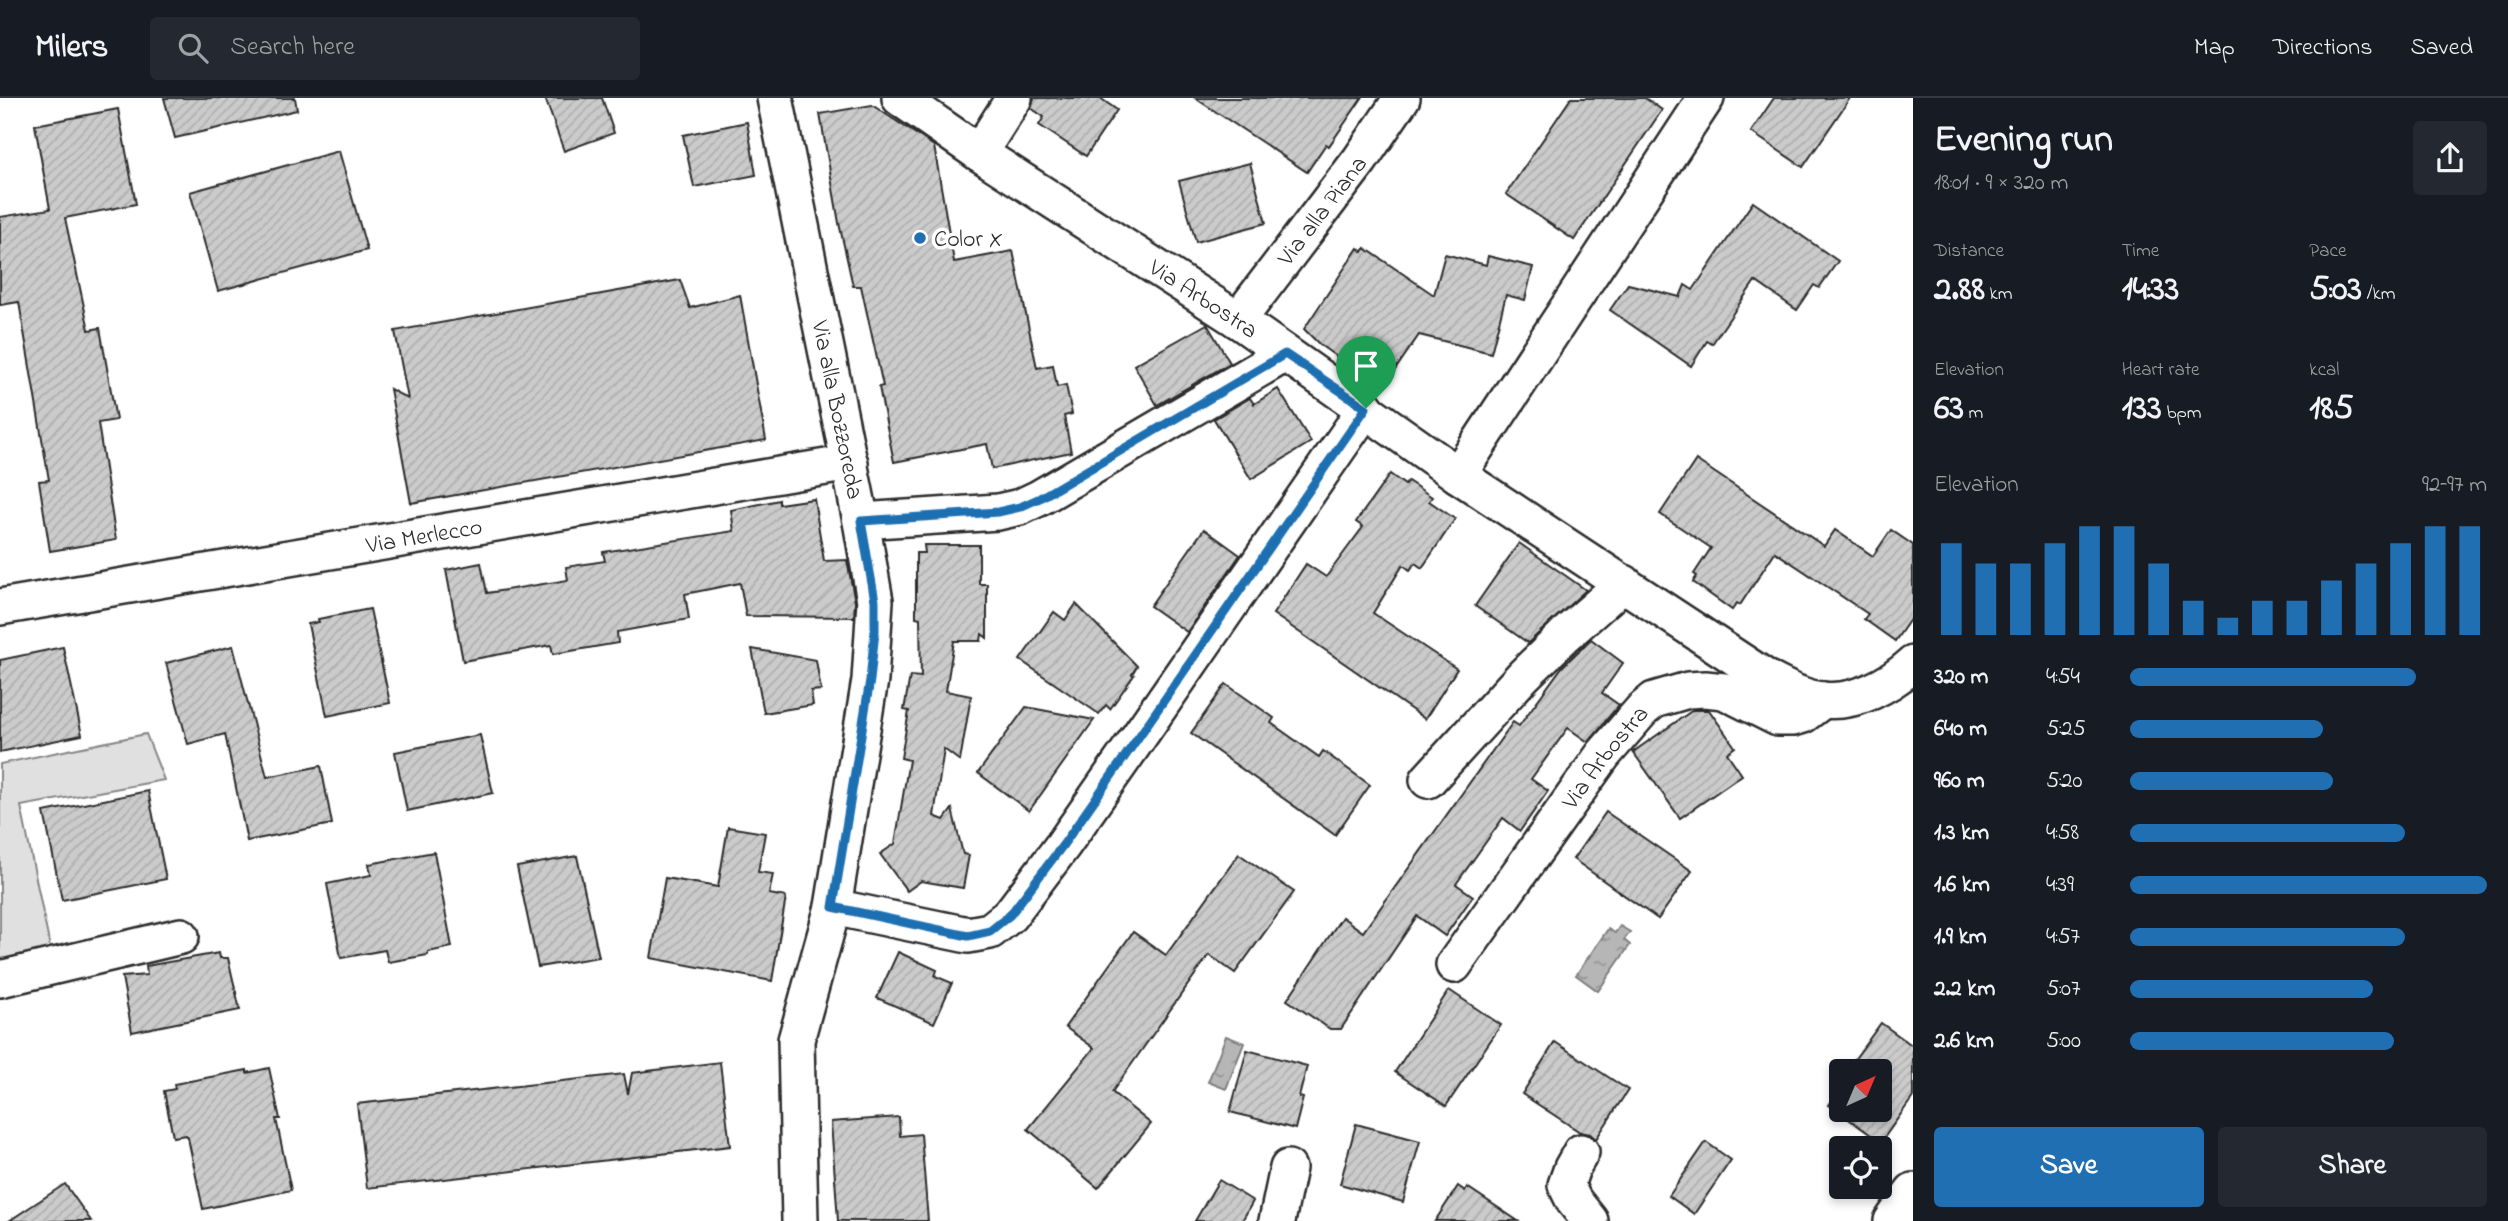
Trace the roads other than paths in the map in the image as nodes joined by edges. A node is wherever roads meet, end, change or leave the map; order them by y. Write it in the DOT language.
graph roads {
  1 [pos="775,98"];
  2 [pos="900,98"];
  3 [pos="1014,98"];
  4 [pos="1402,98"];
  5 [pos="1706,98"];
  6 [pos="979,153"];
  7 [pos="1238,320"];
  8 [pos="1285,354"];
  9 [pos="1366,408"];
  10 [pos="849,463"];
  11 [pos="1458,475"];
  12 [pos="861,521"];
  13 [pos="1624,583"];
  14 [pos="0,607"];
  15 [pos="1913,664"];
  16 [pos="1823,701"];
  17 [pos="1428,780"];
  18 [pos="833,907"];
  19 [pos="181,936"];
  20 [pos="1454,965"];
  21 [pos="0,979"];
  22 [pos="1581,1152"];
  23 [pos="1288,1168"];
  24 [pos="1913,1191"];
  25 [pos="800,1221"];
  26 [pos="1277,1221"];
  27 [pos="1590,1221"];
  28 [pos="1892,1221"];
  1 -- 10 [label="street, Via alla Bozzoreda"];
  2 -- 6 [label="street, Via Arbostra"];
  3 -- 6 [label="street"];
  4 -- 7 [label="street, Via alla Piana"];
  5 -- 11 [label="street"];
  6 -- 7 [label="street, Via Arbostra"];
  7 -- 8 [label="street, Via Arbostra"];
  8 -- 9 [label="street, Via Arbostra"];
  8 -- 12 [label="street"];
  9 -- 11 [label="street, Via Arbostra"];
  9 -- 18 [label="street"];
  10 -- 12 [label="street, Via alla Bozzoreda"];
  10 -- 14 [label="street, Via Merlecco"];
  11 -- 13 [label="street, Via Arbostra"];
  12 -- 18 [label="street, Via alla Bozzoreda"];
  13 -- 16 [label="street, Via Arbostra"];
  13 -- 17 [label="street"];
  15 -- 16 [label="street, Via Arbostra"];
  16 -- 20 [label="street, Via Arbostra"];
  18 -- 25 [label="street, Via alla Bozzoreda"];
  19 -- 21 [label="street"];
  22 -- 27 [label="street"];
  23 -- 26 [label="street"];
  24 -- 28 [label="street"];
}
